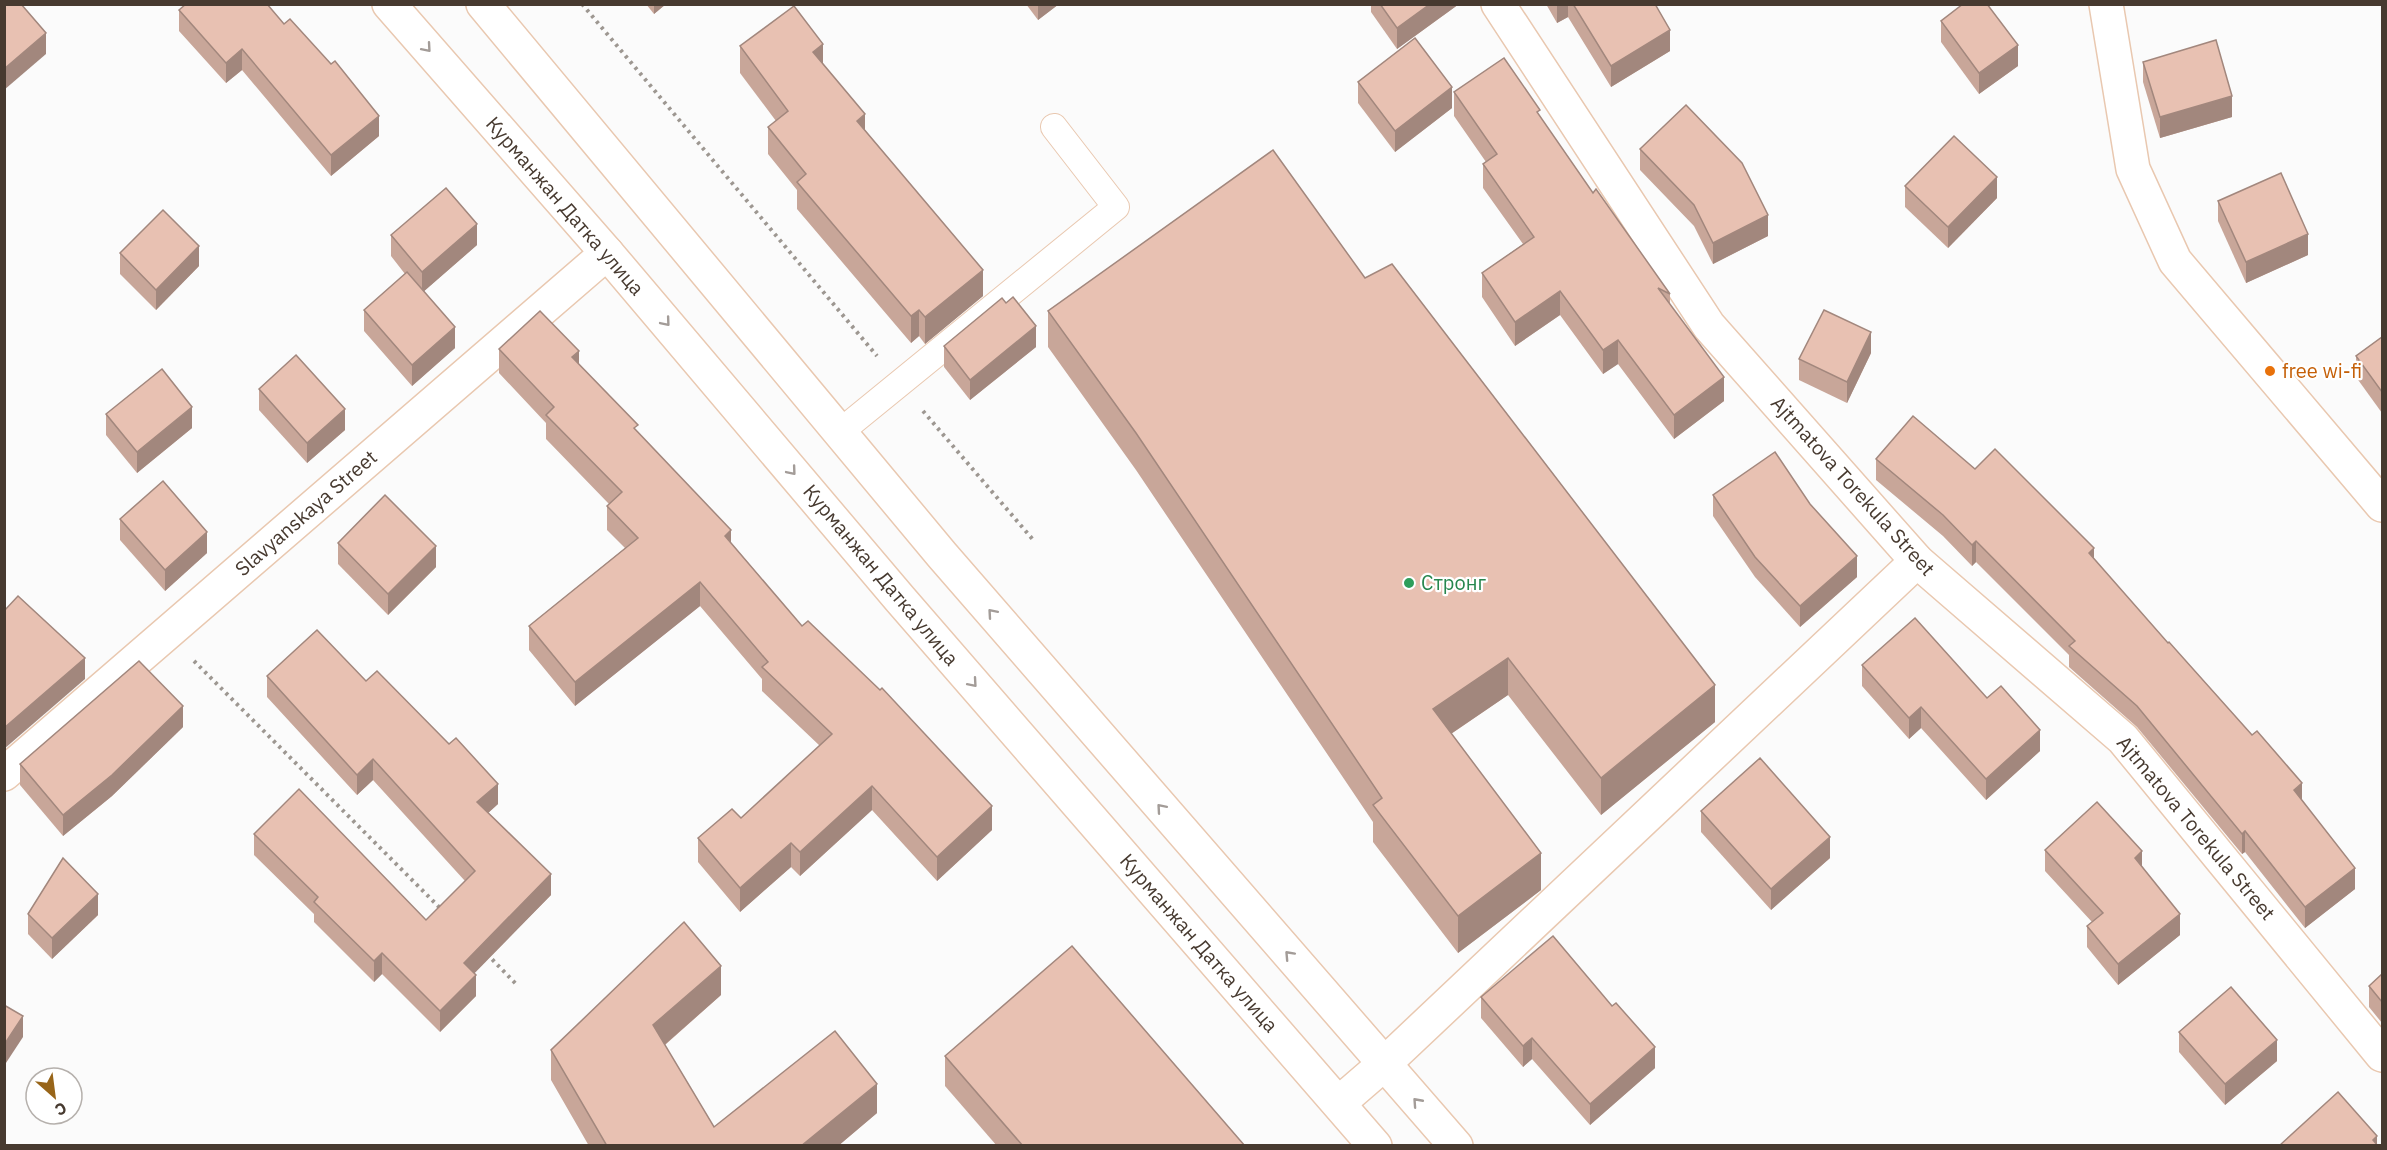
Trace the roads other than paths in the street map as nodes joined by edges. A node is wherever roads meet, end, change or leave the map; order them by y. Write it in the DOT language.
graph roads {
  1 [pos="389,4"];
  2 [pos="483,4"];
  3 [pos="1498,4"];
  4 [pos="2106,4"];
  5 [pos="1054,127"];
  6 [pos="607,253"];
  7 [pos="840,432"];
  8 [pos="2382,505"];
  9 [pos="1917,561"];
  10 [pos="4,774"];
  11 [pos="2382,1055"];
  12 [pos="1383,1065"];
  13 [pos="1339,1103"];
  14 [pos="1375,1146"];
  15 [pos="1456,1146"];
  1 -- 6 [label="street, Курманжан Датка улица, one-way"];
  2 -- 7 [label="street"];
  3 -- 9 [label="street, Ajtmatova Torekula Street"];
  4 -- 8 [label="street"];
  5 -- 7 [label="lane"];
  6 -- 10 [label="street, Slavyanskaya Street"];
  6 -- 13 [label="street, Курманжан Датка улица, one-way"];
  12 -- 7 [label="street, one-way"];
  9 -- 11 [label="street, Ajtmatova Torekula Street"];
  9 -- 12 [label="street"];
  12 -- 13 [label="street"];
  15 -- 12 [label="street, one-way"];
  13 -- 14 [label="street, Курманжан Датка улица"];
}
